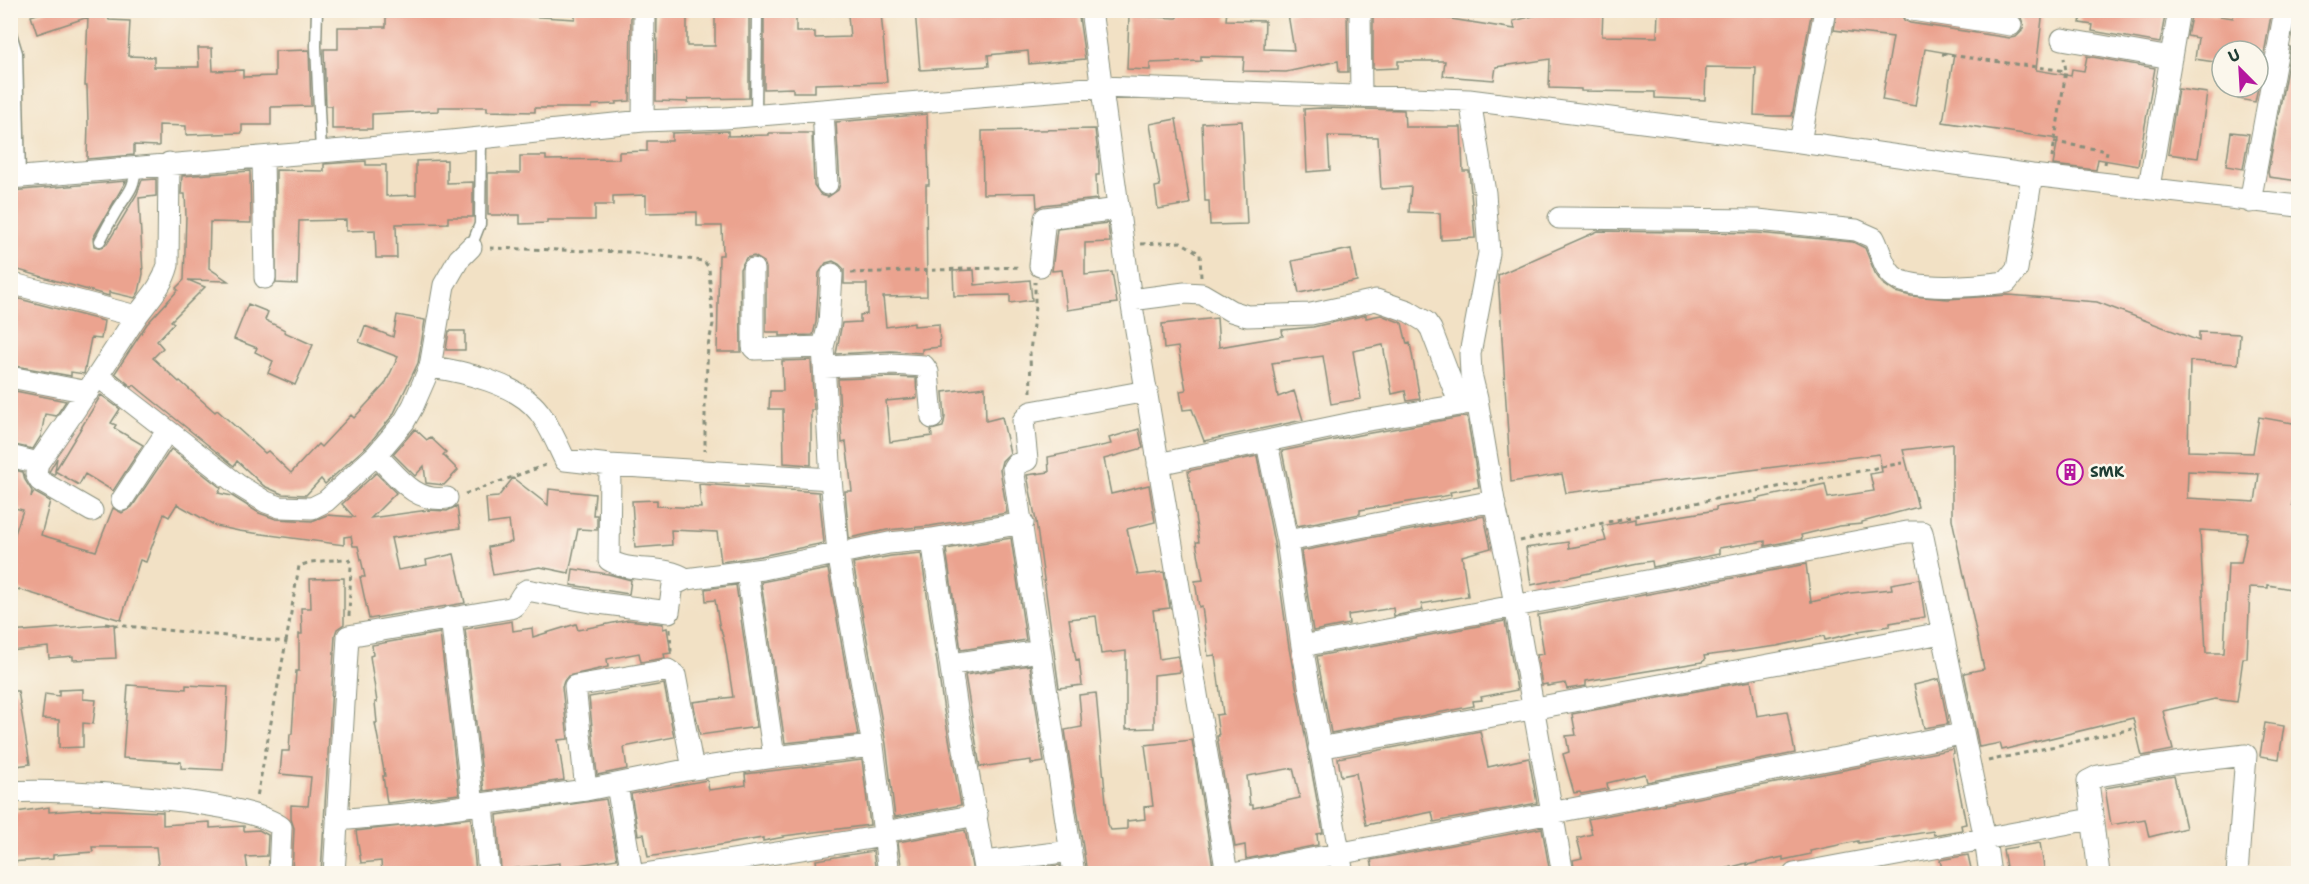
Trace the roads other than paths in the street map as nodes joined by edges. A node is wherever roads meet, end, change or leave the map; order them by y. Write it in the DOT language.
graph roads {
  1 [pos="316,10"];
  2 [pos="644,10"];
  3 [pos="758,10"];
  4 [pos="1091,10"];
  5 [pos="1360,10"];
  6 [pos="1825,10"];
  7 [pos="1912,10"];
  8 [pos="2178,10"];
  9 [pos="2285,10"];
  10 [pos="2011,25"];
  11 [pos="10,30"];
  12 [pos="2062,39"];
  13 [pos="2171,58"];
  14 [pos="1100,87"];
  15 [pos="1361,96"];
  16 [pos="1470,100"];
  17 [pos="823,110"];
  18 [pos="756,115"];
  19 [pos="643,121"];
  20 [pos="481,138"];
  21 [pos="1800,142"];
  22 [pos="321,152"];
  23 [pos="263,157"];
  24 [pos="169,163"];
  25 [pos="136,166"];
  26 [pos="2032,175"];
  27 [pos="15,177"];
  28 [pos="827,184"];
  29 [pos="2149,187"];
  30 [pos="2250,202"];
  31 [pos="2298,206"];
  32 [pos="1119,209"];
  33 [pos="1559,218"];
  34 [pos="100,241"];
  35 [pos="471,247"];
  36 [pos="1040,266"];
  37 [pos="753,269"];
  38 [pos="832,274"];
  39 [pos="266,278"];
  40 [pos="10,283"];
  41 [pos="1131,300"];
  42 [pos="136,316"];
  43 [pos="824,357"];
  44 [pos="430,367"];
  45 [pos="10,377"];
  46 [pos="93,384"];
  47 [pos="1147,391"];
  48 [pos="1468,402"];
  49 [pos="932,418"];
  50 [pos="167,431"];
  51 [pos="1268,443"];
  52 [pos="376,455"];
  53 [pos="10,456"];
  54 [pos="38,463"];
  55 [pos="610,465"];
  56 [pos="1158,465"];
  57 [pos="831,479"];
  58 [pos="447,498"];
  59 [pos="122,500"];
  60 [pos="1494,501"];
  61 [pos="92,511"];
  62 [pos="1023,523"];
  63 [pos="932,539"];
  64 [pos="1287,541"];
  65 [pos="838,553"];
  66 [pos="747,572"];
  67 [pos="686,579"];
  68 [pos="1516,607"];
  69 [pos="451,617"];
  70 [pos="1942,633"];
  71 [pos="1302,646"];
  72 [pos="1040,651"];
  73 [pos="952,664"];
  74 [pos="1532,710"];
  75 [pos="1962,734"];
  76 [pos="873,746"];
  77 [pos="1319,748"];
  78 [pos="774,757"];
  79 [pos="693,769"];
  80 [pos="617,785"];
  81 [pos="586,790"];
  82 [pos="10,792"];
  83 [pos="478,804"];
  84 [pos="1552,814"];
  85 [pos="977,815"];
  86 [pos="2091,819"];
  87 [pos="337,820"];
  88 [pos="884,834"];
  89 [pos="1985,839"];
  90 [pos="1071,851"];
  91 [pos="1341,863"];
  92 [pos="985,868"];
  93 [pos="279,873"];
  94 [pos="334,873"];
  95 [pos="489,873"];
  96 [pos="632,873"];
  97 [pos="644,873"];
  98 [pos="889,873"];
  99 [pos="1074,873"];
  100 [pos="1227,873"];
  101 [pos="1233,873"];
  102 [pos="1563,873"];
  103 [pos="1794,873"];
  104 [pos="1990,873"];
  105 [pos="2099,873"];
  106 [pos="2237,873"];
  1 -- 22 [label="lane"];
  2 -- 19 [label="street"];
  3 -- 18 [label="lane"];
  4 -- 14 [label="street"];
  5 -- 15 [label="street"];
  6 -- 21 [label="street"];
  7 -- 10 [label="street"];
  8 -- 13 [label="street"];
  9 -- 30 [label="street"];
  11 -- 27 [label="lane"];
  12 -- 13 [label="street"];
  13 -- 29 [label="street"];
  14 -- 15 [label="street"];
  14 -- 17 [label="street"];
  14 -- 32 [label="street"];
  15 -- 16 [label="street"];
  16 -- 21 [label="street"];
  16 -- 48 [label="street"];
  17 -- 18 [label="street"];
  17 -- 28 [label="street"];
  18 -- 19 [label="street"];
  19 -- 20 [label="street"];
  20 -- 22 [label="street"];
  20 -- 35 [label="lane"];
  21 -- 26 [label="street"];
  22 -- 23 [label="street"];
  23 -- 24 [label="street"];
  23 -- 39 [label="street"];
  24 -- 25 [label="street"];
  24 -- 42 [label="street"];
  25 -- 27 [label="street"];
  25 -- 34 [label="lane"];
  26 -- 29 [label="street"];
  26 -- 33 [label="street"];
  29 -- 30 [label="street"];
  30 -- 31 [label="street"];
  32 -- 36 [label="street"];
  32 -- 41 [label="street"];
  35 -- 44 [label="street"];
  37 -- 43 [label="street"];
  38 -- 43 [label="street"];
  40 -- 42 [label="street"];
  41 -- 47 [label="street"];
  41 -- 48 [label="street"];
  42 -- 46 [label="street"];
  43 -- 49 [label="street"];
  43 -- 57 [label="street"];
  44 -- 52 [label="street"];
  44 -- 55 [label="street"];
  45 -- 46 [label="street"];
  46 -- 50 [label="street"];
  46 -- 54 [label="street"];
  47 -- 56 [label="street"];
  47 -- 62 [label="street"];
  48 -- 51 [label="street"];
  48 -- 60 [label="street"];
  50 -- 52 [label="street"];
  50 -- 59 [label="street"];
  51 -- 56 [label="street"];
  51 -- 64 [label="street"];
  52 -- 58 [label="street"];
  53 -- 54 [label="street"];
  54 -- 61 [label="street"];
  55 -- 57 [label="street"];
  55 -- 67 [label="street"];
  56 -- 100 [label="street"];
  57 -- 65 [label="street"];
  60 -- 64 [label="street"];
  60 -- 68 [label="street"];
  62 -- 63 [label="street"];
  62 -- 72 [label="street"];
  63 -- 65 [label="street"];
  63 -- 73 [label="street"];
  64 -- 71 [label="street"];
  65 -- 66 [label="street"];
  65 -- 76 [label="street"];
  66 -- 67 [label="street"];
  66 -- 78 [label="street"];
  67 -- 69 [label="street"];
  68 -- 70 [label="street"];
  68 -- 71 [label="street"];
  68 -- 74 [label="street"];
  69 -- 83 [label="street"];
  69 -- 87 [label="street"];
  70 -- 74 [label="street"];
  70 -- 75 [label="street"];
  71 -- 77 [label="street"];
  72 -- 73 [label="street"];
  72 -- 90 [label="street"];
  73 -- 85 [label="street"];
  74 -- 77 [label="street"];
  74 -- 84 [label="street"];
  75 -- 84 [label="street"];
  75 -- 89 [label="street"];
  76 -- 78 [label="street"];
  76 -- 88 [label="street"];
  77 -- 91 [label="street"];
  78 -- 79 [label="street"];
  79 -- 80 [label="street"];
  79 -- 81 [label="street"];
  80 -- 81 [label="street"];
  80 -- 96 [label="street"];
  81 -- 83 [label="street"];
  82 -- 93 [label="street"];
  83 -- 87 [label="street"];
  83 -- 95 [label="street"];
  84 -- 91 [label="street"];
  84 -- 102 [label="street"];
  85 -- 88 [label="street"];
  85 -- 92 [label="street"];
  86 -- 89 [label="street"];
  86 -- 105 [label="street"];
  86 -- 106 [label="street"];
  87 -- 94 [label="street"];
  88 -- 97 [label="street"];
  88 -- 98 [label="street"];
  89 -- 103 [label="street"];
  89 -- 104 [label="street"];
  90 -- 92 [label="street"];
  90 -- 99 [label="street"];
  91 -- 101 [label="street"];
}
